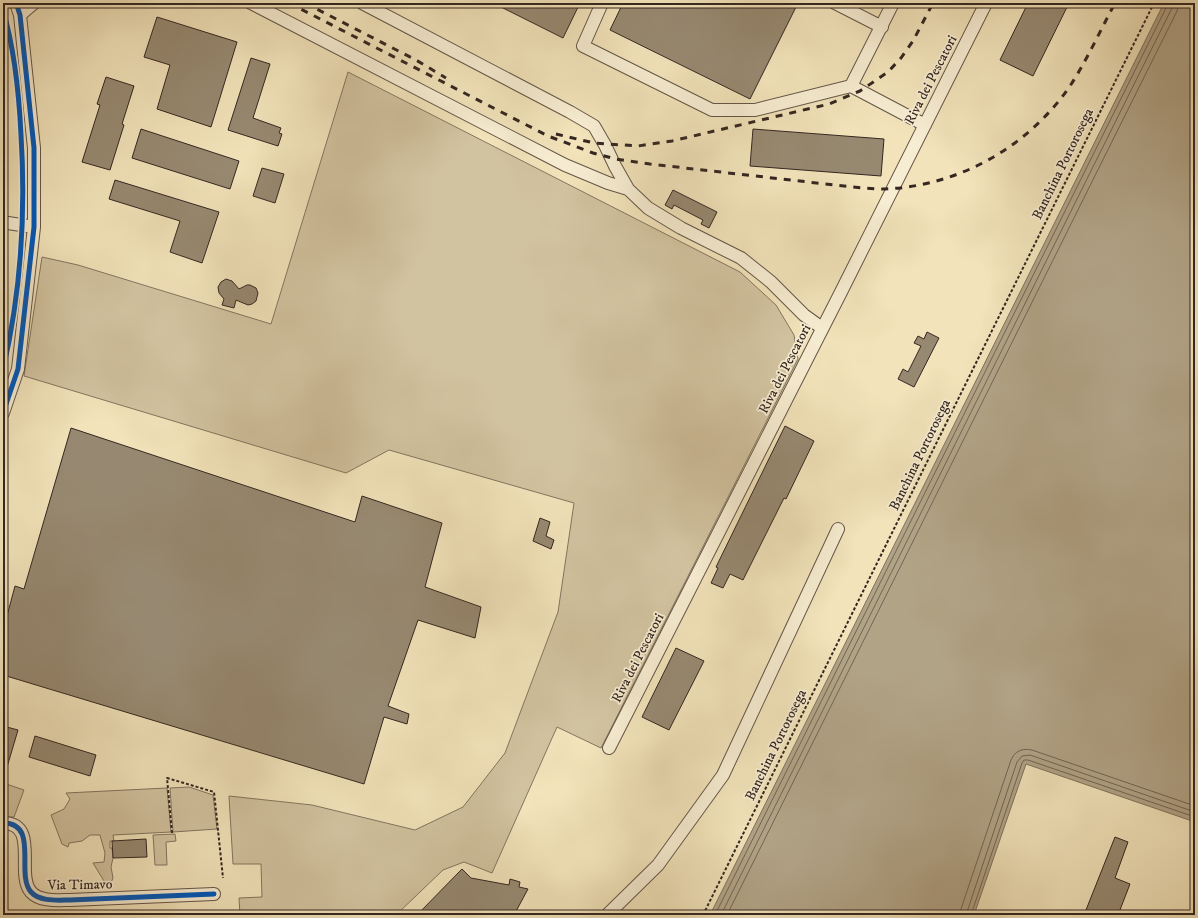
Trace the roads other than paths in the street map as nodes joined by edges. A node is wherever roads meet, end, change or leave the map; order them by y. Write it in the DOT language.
graph roads {
  1 [pos="16,3"];
  2 [pos="34,3"];
  3 [pos="251,3"];
  4 [pos="362,3"];
  5 [pos="601,3"];
  6 [pos="834,3"];
  7 [pos="893,3"];
  8 [pos="986,3"];
  9 [pos="20,15"];
  10 [pos="882,27"];
  11 [pos="851,86"];
  12 [pos="925,125"];
  13 [pos="628,189"];
  14 [pos="8,223"];
  15 [pos="34,227"];
  16 [pos="822,328"];
  17 [pos="3,412"];
  18 [pos="838,529"];
  19 [pos="609,748"];
  20 [pos="3,823"];
  21 [pos="214,894"];
  22 [pos="607,915"];
  1 -- 9 [label="street"];
  2 -- 9 [label="street"];
  3 -- 13 [label="street"];
  4 -- 13 [label="street"];
  5 -- 11 [label="street"];
  6 -- 10 [label="street"];
  7 -- 10 [label="street"];
  8 -- 12 [label="street, Riva dei Pescatori"];
  9 -- 15 [label="street"];
  10 -- 11 [label="street"];
  11 -- 12 [label="street"];
  12 -- 16 [label="street, Riva dei Pescatori"];
  13 -- 16 [label="street"];
  14 -- 15 [label="street"];
  15 -- 17 [label="street"];
  16 -- 19 [label="street, Riva dei Pescatori"];
  18 -- 22 [label="street"];
  20 -- 21 [label="street, Via Timavo"];
}
